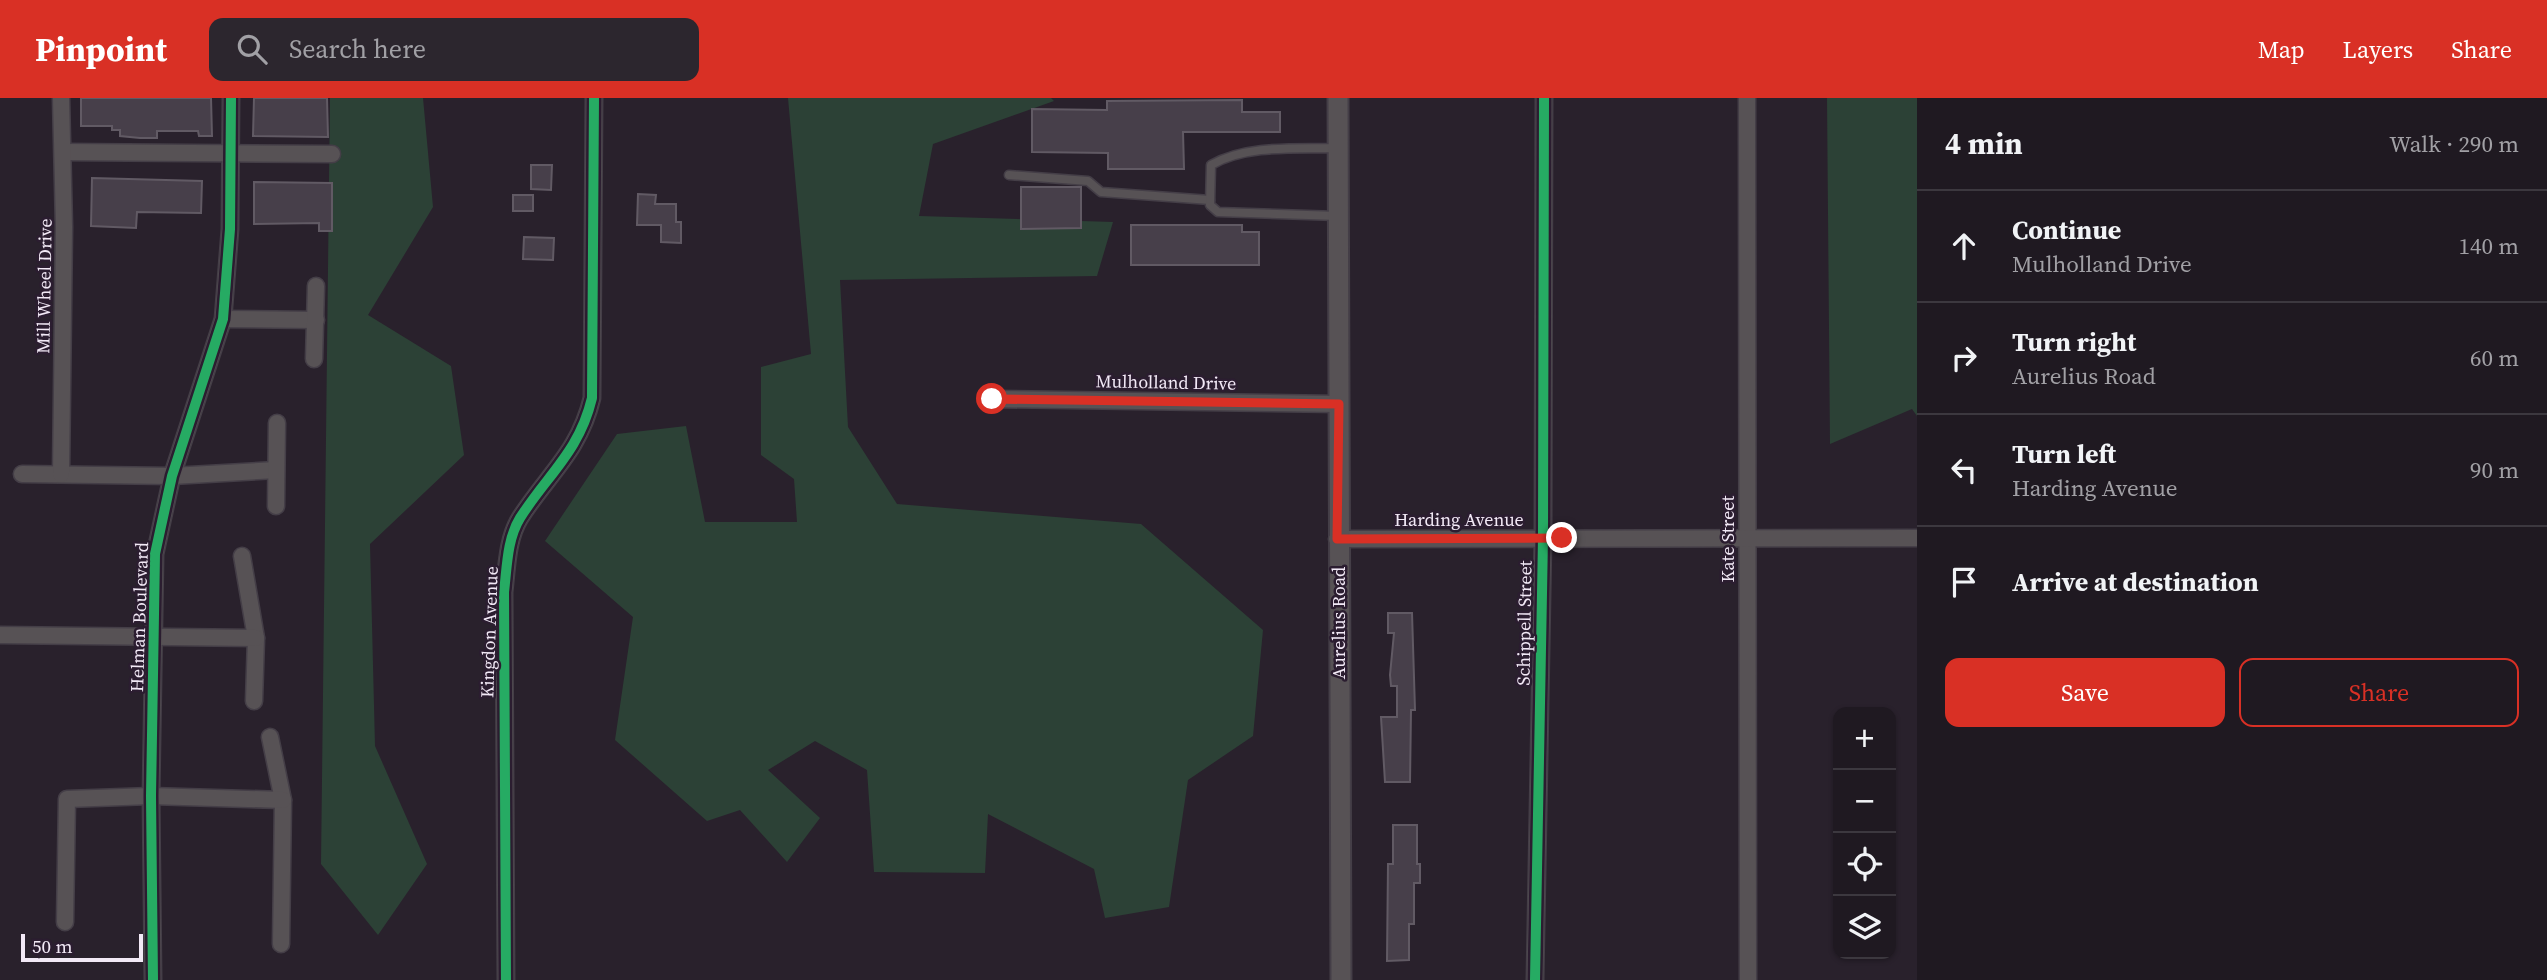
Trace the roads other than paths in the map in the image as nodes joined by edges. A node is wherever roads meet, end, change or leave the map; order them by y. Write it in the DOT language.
graph roads {
  1 [pos="61,98"];
  2 [pos="231,98"];
  3 [pos="594,98"];
  4 [pos="1338,98"];
  5 [pos="1545,98"];
  6 [pos="1746,98"];
  7 [pos="1339,148"];
  8 [pos="63,152"];
  9 [pos="231,153"];
  10 [pos="332,154"];
  11 [pos="1009,175"];
  12 [pos="1210,200"];
  13 [pos="1339,216"];
  14 [pos="316,286"];
  15 [pos="223,319"];
  16 [pos="316,320"];
  17 [pos="314,359"];
  18 [pos="992,399"];
  19 [pos="1339,404"];
  20 [pos="277,423"];
  21 [pos="276,470"];
  22 [pos="23,474"];
  23 [pos="61,474"];
  24 [pos="172,476"];
  25 [pos="276,506"];
  26 [pos="1746,537"];
  27 [pos="1543,538"];
  28 [pos="1917,538"];
  29 [pos="1337,539"];
  30 [pos="242,556"];
  31 [pos="0,635"];
  32 [pos="155,638"];
  33 [pos="256,638"];
  34 [pos="254,701"];
  35 [pos="270,737"];
  36 [pos="151,796"];
  37 [pos="284,800"];
  38 [pos="65,922"];
  39 [pos="281,944"];
  40 [pos="153,980"];
  41 [pos="506,980"];
  42 [pos="1341,980"];
  43 [pos="1535,980"];
  44 [pos="1748,980"];
  1 -- 8 [label="street, Mill Wheel Drive"];
  2 -- 9 [label="street, Helman Boulevard"];
  3 -- 41 [label="street, Kingdon Avenue"];
  4 -- 7 [label="street, Aurelius Road"];
  5 -- 27 [label="street, Schippell Street"];
  6 -- 26 [label="street, Kate Street"];
  7 -- 12 [label="lane"];
  7 -- 13 [label="street, Aurelius Road"];
  8 -- 9 [label="street"];
  8 -- 23 [label="street, Mill Wheel Drive"];
  9 -- 10 [label="street"];
  9 -- 15 [label="street, Helman Boulevard"];
  11 -- 12 [label="lane"];
  12 -- 13 [label="lane"];
  13 -- 19 [label="street, Aurelius Road"];
  14 -- 16 [label="street"];
  15 -- 16 [label="street"];
  15 -- 24 [label="street, Helman Boulevard"];
  16 -- 17 [label="street"];
  18 -- 19 [label="street, Mulholland Drive"];
  19 -- 29 [label="street, Aurelius Road"];
  20 -- 21 [label="street"];
  21 -- 24 [label="street"];
  21 -- 25 [label="street"];
  22 -- 23 [label="street"];
  23 -- 24 [label="street"];
  24 -- 32 [label="street, Helman Boulevard"];
  26 -- 27 [label="street, Harding Avenue"];
  26 -- 28 [label="street, Harding Avenue"];
  26 -- 44 [label="street, Kate Street"];
  27 -- 29 [label="street, Harding Avenue"];
  27 -- 43 [label="street, Schippell Street"];
  29 -- 42 [label="street, Aurelius Road"];
  30 -- 33 [label="street"];
  31 -- 32 [label="street"];
  32 -- 33 [label="street"];
  32 -- 36 [label="street, Helman Boulevard"];
  33 -- 34 [label="street"];
  35 -- 37 [label="street"];
  36 -- 37 [label="street"];
  36 -- 38 [label="street"];
  36 -- 40 [label="street, Helman Boulevard"];
  37 -- 39 [label="street"];
}
